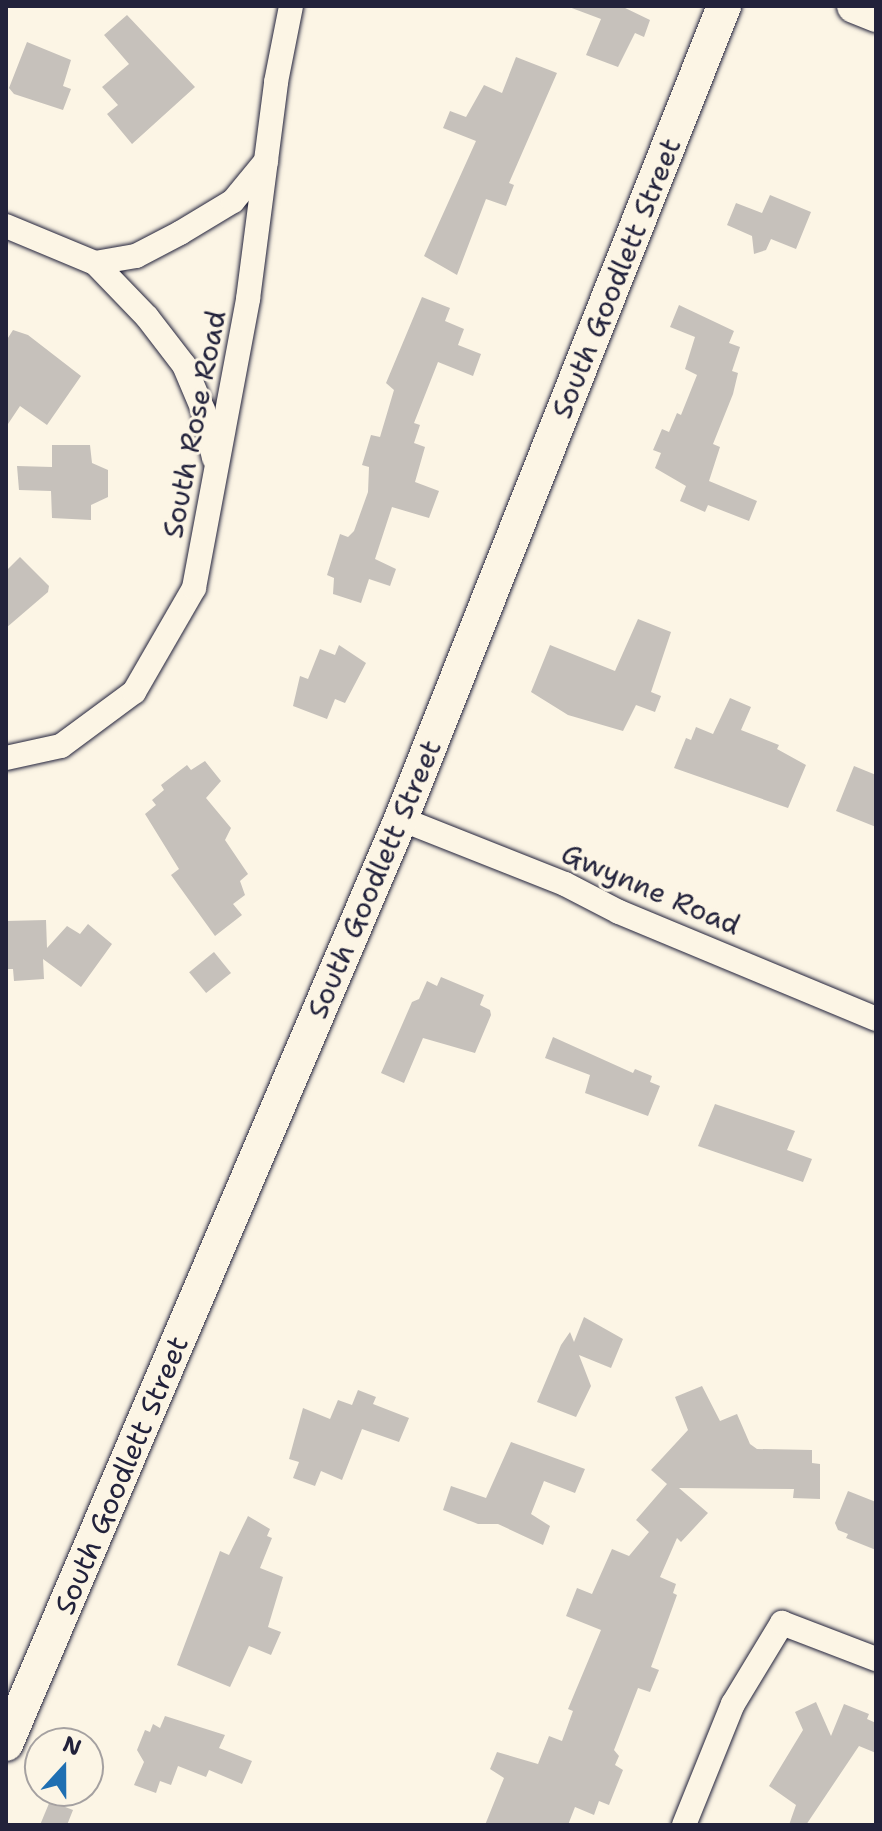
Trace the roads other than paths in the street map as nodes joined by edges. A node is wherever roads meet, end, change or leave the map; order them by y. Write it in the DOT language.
graph roads {
  1 [pos="291,6"];
  2 [pos="724,6"];
  3 [pos="854,6"];
  4 [pos="876,15"];
  5 [pos="266,161"];
  6 [pos="6,226"];
  7 [pos="95,263"];
  8 [pos="217,471"];
  9 [pos="6,758"];
  10 [pos="401,819"];
  11 [pos="876,1019"];
  12 [pos="876,1659"];
  13 [pos="6,1744"];
  14 [pos="684,1825"];
  1 -- 5 [label="street, South Rose Road"];
  2 -- 10 [label="main road, South Goodlett Street"];
  3 -- 4 [label="main road"];
  5 -- 7 [label="street"];
  5 -- 8 [label="street, South Rose Road"];
  6 -- 7 [label="street"];
  7 -- 8 [label="street"];
  8 -- 9 [label="street, South Rose Road"];
  10 -- 11 [label="street, Gwynne Road"];
  10 -- 13 [label="main road, South Goodlett Street"];
  12 -- 14 [label="street"];
}
